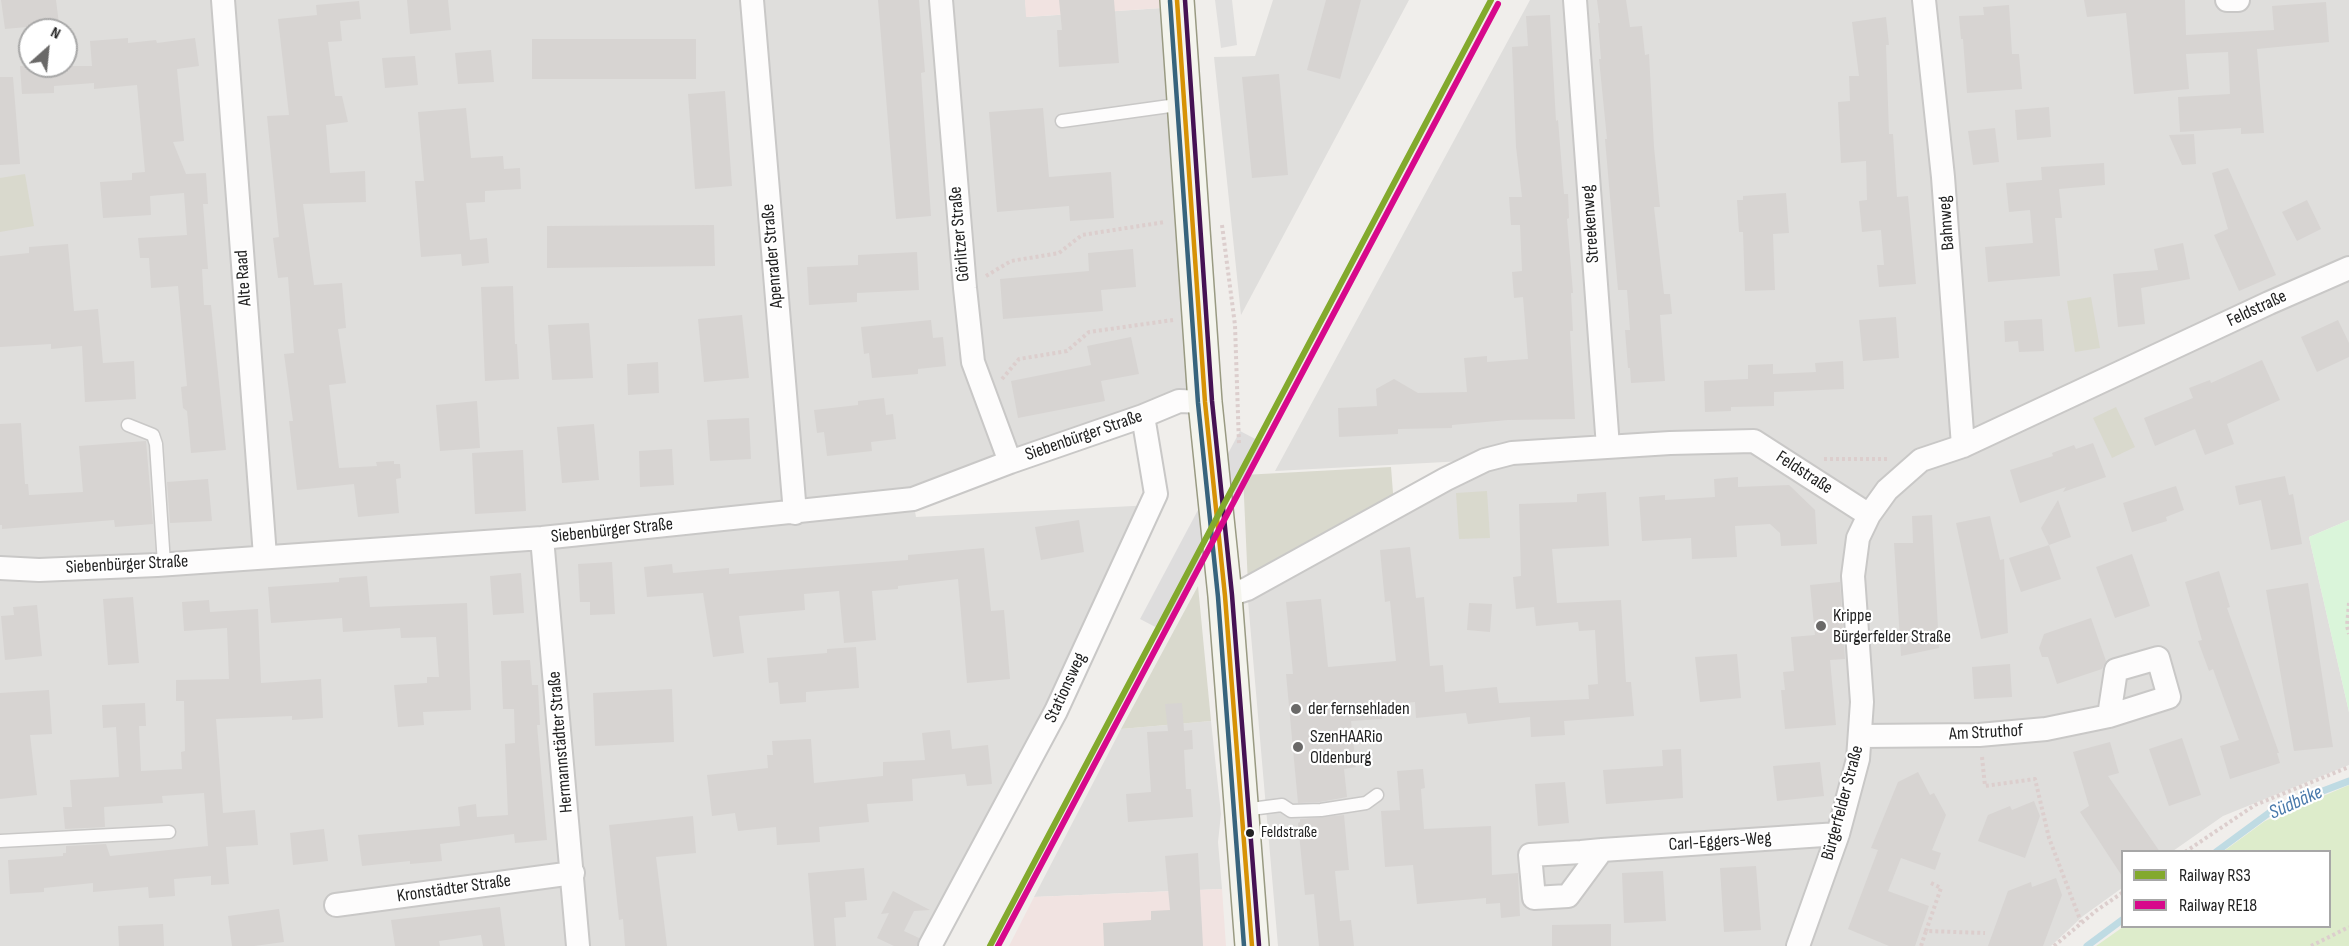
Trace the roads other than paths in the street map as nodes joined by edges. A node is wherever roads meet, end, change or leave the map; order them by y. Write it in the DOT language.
graph roads {
  1 [pos="223,0"];
  2 [pos="752,0"];
  3 [pos="941,0"];
  4 [pos="1177,0"];
  5 [pos="1575,0"];
  6 [pos="1924,0"];
  7 [pos="2227,0"];
  8 [pos="2238,0"];
  9 [pos="1185,104"];
  10 [pos="1062,121"];
  11 [pos="2349,268"];
  12 [pos="1205,402"];
  13 [pos="1143,416"];
  14 [pos="128,425"];
  15 [pos="1963,446"];
  16 [pos="1608,447"];
  17 [pos="1010,462"];
  18 [pos="795,513"];
  19 [pos="1869,515"];
  20 [pos="542,538"];
  21 [pos="265,556"];
  22 [pos="164,564"];
  23 [pos="0,568"];
  24 [pos="1225,596"];
  25 [pos="2109,716"];
  26 [pos="1861,736"];
  27 [pos="1377,795"];
  28 [pos="1242,810"];
  29 [pos="169,832"];
  30 [pos="1838,834"];
  31 [pos="0,841"];
  32 [pos="1602,850"];
  33 [pos="573,873"];
  34 [pos="336,905"];
  35 [pos="1251,934"];
  36 [pos="578,946"];
  37 [pos="930,946"];
  38 [pos="1798,946"];
  1 -- 21 [label="street, Alte Raad"];
  2 -- 18 [label="street, Apenrader Straße"];
  3 -- 17 [label="street, Görlitzer Straße"];
  4 -- 9 [label="main road"];
  5 -- 16 [label="street, Streekenweg"];
  6 -- 15 [label="street, Bahnweg"];
  7 -- 8 [label="street"];
  9 -- 10 [label="lane"];
  9 -- 12 [label="main road"];
  11 -- 15 [label="street, Feldstraße"];
  12 -- 13 [label="street, Siebenbürger Straße"];
  12 -- 24 [label="main road"];
  13 -- 17 [label="street, Siebenbürger Straße"];
  13 -- 37 [label="street, Stationsweg"];
  14 -- 22 [label="lane"];
  15 -- 19 [label="street, Feldstraße"];
  16 -- 19 [label="street, Feldstraße"];
  16 -- 24 [label="street, Feldstraße"];
  17 -- 18 [label="street, Siebenbürger Straße"];
  18 -- 20 [label="street, Siebenbürger Straße"];
  19 -- 26 [label="street, Bürgerfelder Straße"];
  20 -- 21 [label="street, Siebenbürger Straße"];
  20 -- 33 [label="street, Hermannstädter Straße"];
  21 -- 22 [label="street, Siebenbürger Straße"];
  22 -- 23 [label="street, Siebenbürger Straße"];
  24 -- 28 [label="main road"];
  25 -- 26 [label="street, Am Struthof"];
  26 -- 30 [label="street, Bürgerfelder Straße"];
  27 -- 28 [label="lane"];
  28 -- 35 [label="main road"];
  29 -- 31 [label="lane"];
  30 -- 32 [label="street, Carl-Eggers-Weg"];
  30 -- 38 [label="street, Bürgerfelder Straße"];
  33 -- 34 [label="street, Kronstädter Straße"];
  33 -- 36 [label="street, Hermannstädter Straße"];
}
